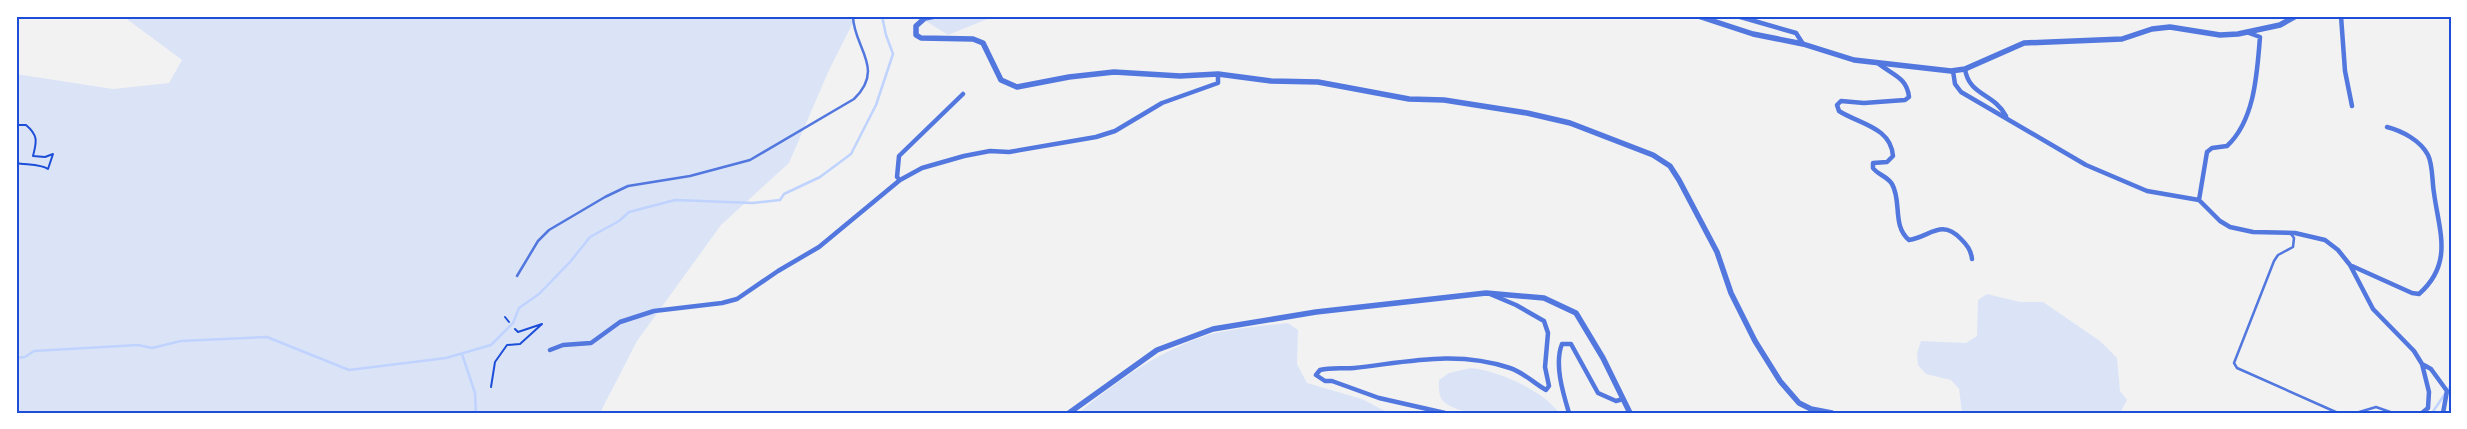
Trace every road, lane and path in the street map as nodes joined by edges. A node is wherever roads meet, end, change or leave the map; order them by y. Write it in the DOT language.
graph roads {
  1 [pos="853,16"];
  2 [pos="915,16"];
  3 [pos="935,16"];
  4 [pos="1698,16"];
  5 [pos="1737,16"];
  6 [pos="2296,16"];
  7 [pos="2341,16"];
  8 [pos="926,18"];
  9 [pos="2250,32"];
  10 [pos="1803,44"];
  11 [pos="1878,63"];
  12 [pos="1965,69"];
  13 [pos="1953,71"];
  14 [pos="1218,74"];
  15 [pos="963,94"];
  16 [pos="2352,106"];
  17 [pos="16,107"];
  18 [pos="16,114"];
  19 [pos="2006,117"];
  20 [pos="16,122"];
  21 [pos="2387,127"];
  22 [pos="16,163"];
  23 [pos="900,180"];
  24 [pos="2199,200"];
  25 [pos="2290,233"];
  26 [pos="1972,259"];
  27 [pos="2350,265"];
  28 [pos="517,276"];
  29 [pos="1486,293"];
  30 [pos="505,317"];
  31 [pos="509,322"];
  32 [pos="514,329"];
  33 [pos="550,350"];
  34 [pos="2422,364"];
  35 [pos="491,387"];
  36 [pos="1623,399"];
  37 [pos="1069,413"];
  38 [pos="1445,413"];
  39 [pos="1570,413"];
  40 [pos="1630,413"];
  41 [pos="1832,413"];
  42 [pos="2338,413"];
  43 [pos="2356,413"];
  44 [pos="2392,413"];
  45 [pos="2422,413"];
  46 [pos="2443,413"];
  1 -- 28 [label="lane"];
  2 -- 8 [label="street"];
  3 -- 8 [label="street"];
  4 -- 10 [label="street"];
  5 -- 10 [label="street"];
  6 -- 9 [label="street"];
  7 -- 16 [label="street"];
  8 -- 14 [label="street"];
  9 -- 12 [label="street"];
  9 -- 24 [label="street"];
  10 -- 11 [label="street"];
  11 -- 13 [label="street"];
  11 -- 26 [label="street"];
  12 -- 13 [label="street"];
  12 -- 19 [label="street"];
  13 -- 19 [label="street"];
  14 -- 23 [label="street"];
  14 -- 41 [label="street"];
  15 -- 23 [label="street"];
  17 -- 18 [label="path"];
  19 -- 24 [label="street"];
  20 -- 22 [label="path"];
  21 -- 27 [label="street"];
  23 -- 33 [label="street"];
  24 -- 25 [label="street"];
  25 -- 27 [label="street"];
  25 -- 42 [label="lane"];
  27 -- 34 [label="street"];
  29 -- 36 [label="street"];
  29 -- 37 [label="street"];
  29 -- 38 [label="street"];
  30 -- 31 [label="path"];
  32 -- 35 [label="path"];
  34 -- 45 [label="street"];
  34 -- 46 [label="street"];
  36 -- 39 [label="street"];
  36 -- 40 [label="street"];
  43 -- 44 [label="lane"];
}
